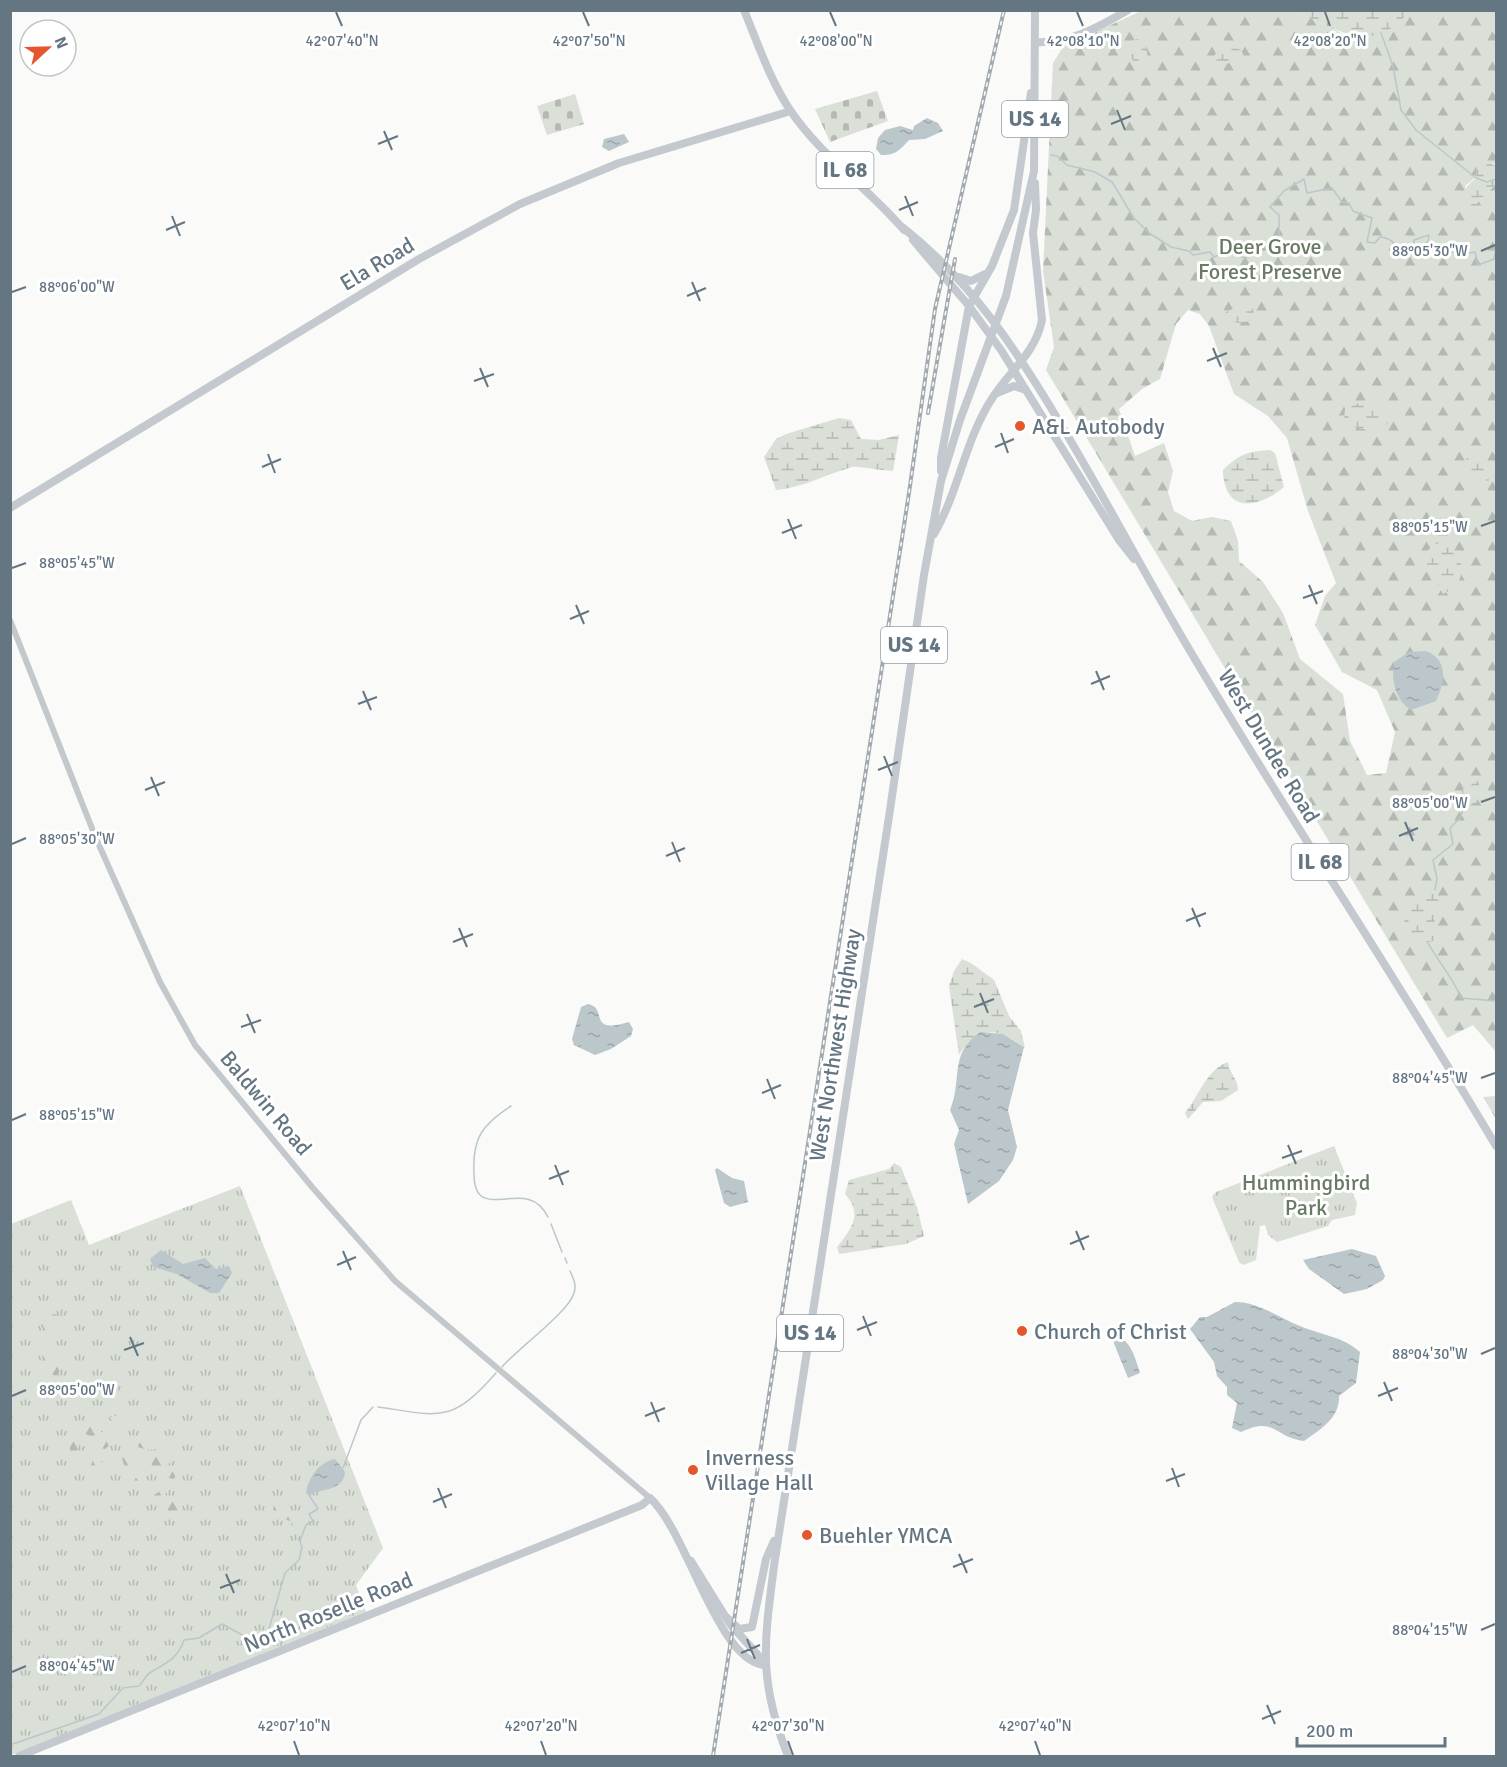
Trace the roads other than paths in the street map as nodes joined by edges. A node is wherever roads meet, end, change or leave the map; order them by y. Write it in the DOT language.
graph roads {
  1 [pos="744,10"];
  2 [pos="1035,10"];
  3 [pos="1128,10"];
  4 [pos="1035,42"];
  5 [pos="1036,66"];
  6 [pos="791,111"];
  7 [pos="1034,171"];
  8 [pos="902,227"];
  9 [pos="992,266"];
  10 [pos="958,277"];
  11 [pos="975,296"];
  12 [pos="969,306"];
  13 [pos="1022,360"];
  14 [pos="1015,370"];
  15 [pos="1026,390"];
  16 [pos="994,395"];
  17 [pos="941,481"];
  18 [pos="10,508"];
  19 [pos="930,539"];
  20 [pos="1147,576"];
  21 [pos="10,620"];
  22 [pos="1497,1146"];
  23 [pos="650,1498"];
  24 [pos="779,1532"];
  25 [pos="688,1559"];
  26 [pos="725,1616"];
  27 [pos="764,1665"];
  28 [pos="19,1756"];
  29 [pos="788,1756"];
  1 -- 6 [label="main road, IL 68"];
  2 -- 4 [label="main road, US 14"];
  3 -- 4 [label="main road"];
  4 -- 5 [label="main road, US 14"];
  5 -- 7 [label="main road, US 14"];
  5 -- 9 [label="main road"];
  6 -- 8 [label="main road, IL 68"];
  6 -- 18 [label="main road, Ela Road"];
  7 -- 13 [label="main road"];
  7 -- 17 [label="main road, West Northwest Highway / US 14"];
  8 -- 10 [label="main road, IL 68"];
  8 -- 12 [label="main road, IL 68"];
  9 -- 10 [label="main road"];
  9 -- 11 [label="main road"];
  10 -- 11 [label="main road, IL 68"];
  11 -- 12 [label="main road"];
  11 -- 13 [label="main road, West Dundee Road / IL 68"];
  12 -- 14 [label="main road, West Dundee Road / IL 68"];
  12 -- 17 [label="main road"];
  13 -- 14 [label="main road"];
  13 -- 20 [label="main road, West Dundee Road / IL 68"];
  14 -- 15 [label="main road, West Dundee Road / IL 68"];
  14 -- 16 [label="main road"];
  15 -- 16 [label="main road"];
  15 -- 20 [label="main road, West Dundee Road / IL 68"];
  16 -- 19 [label="main road"];
  17 -- 19 [label="main road, West Northwest Highway / US 14"];
  19 -- 24 [label="main road, West Northwest Highway / US 14"];
  20 -- 22 [label="main road, West Dundee Road / IL 68"];
  21 -- 23 [label="street, Baldwin Road"];
  23 -- 25 [label="main road"];
  23 -- 28 [label="main road, North Roselle Road"];
  24 -- 26 [label="main road"];
  24 -- 27 [label="main road, West Northwest Highway / US 14"];
  25 -- 26 [label="main road"];
  25 -- 27 [label="main road"];
  26 -- 27 [label="main road"];
  27 -- 29 [label="main road, West Northwest Highway / US 14"];
}
